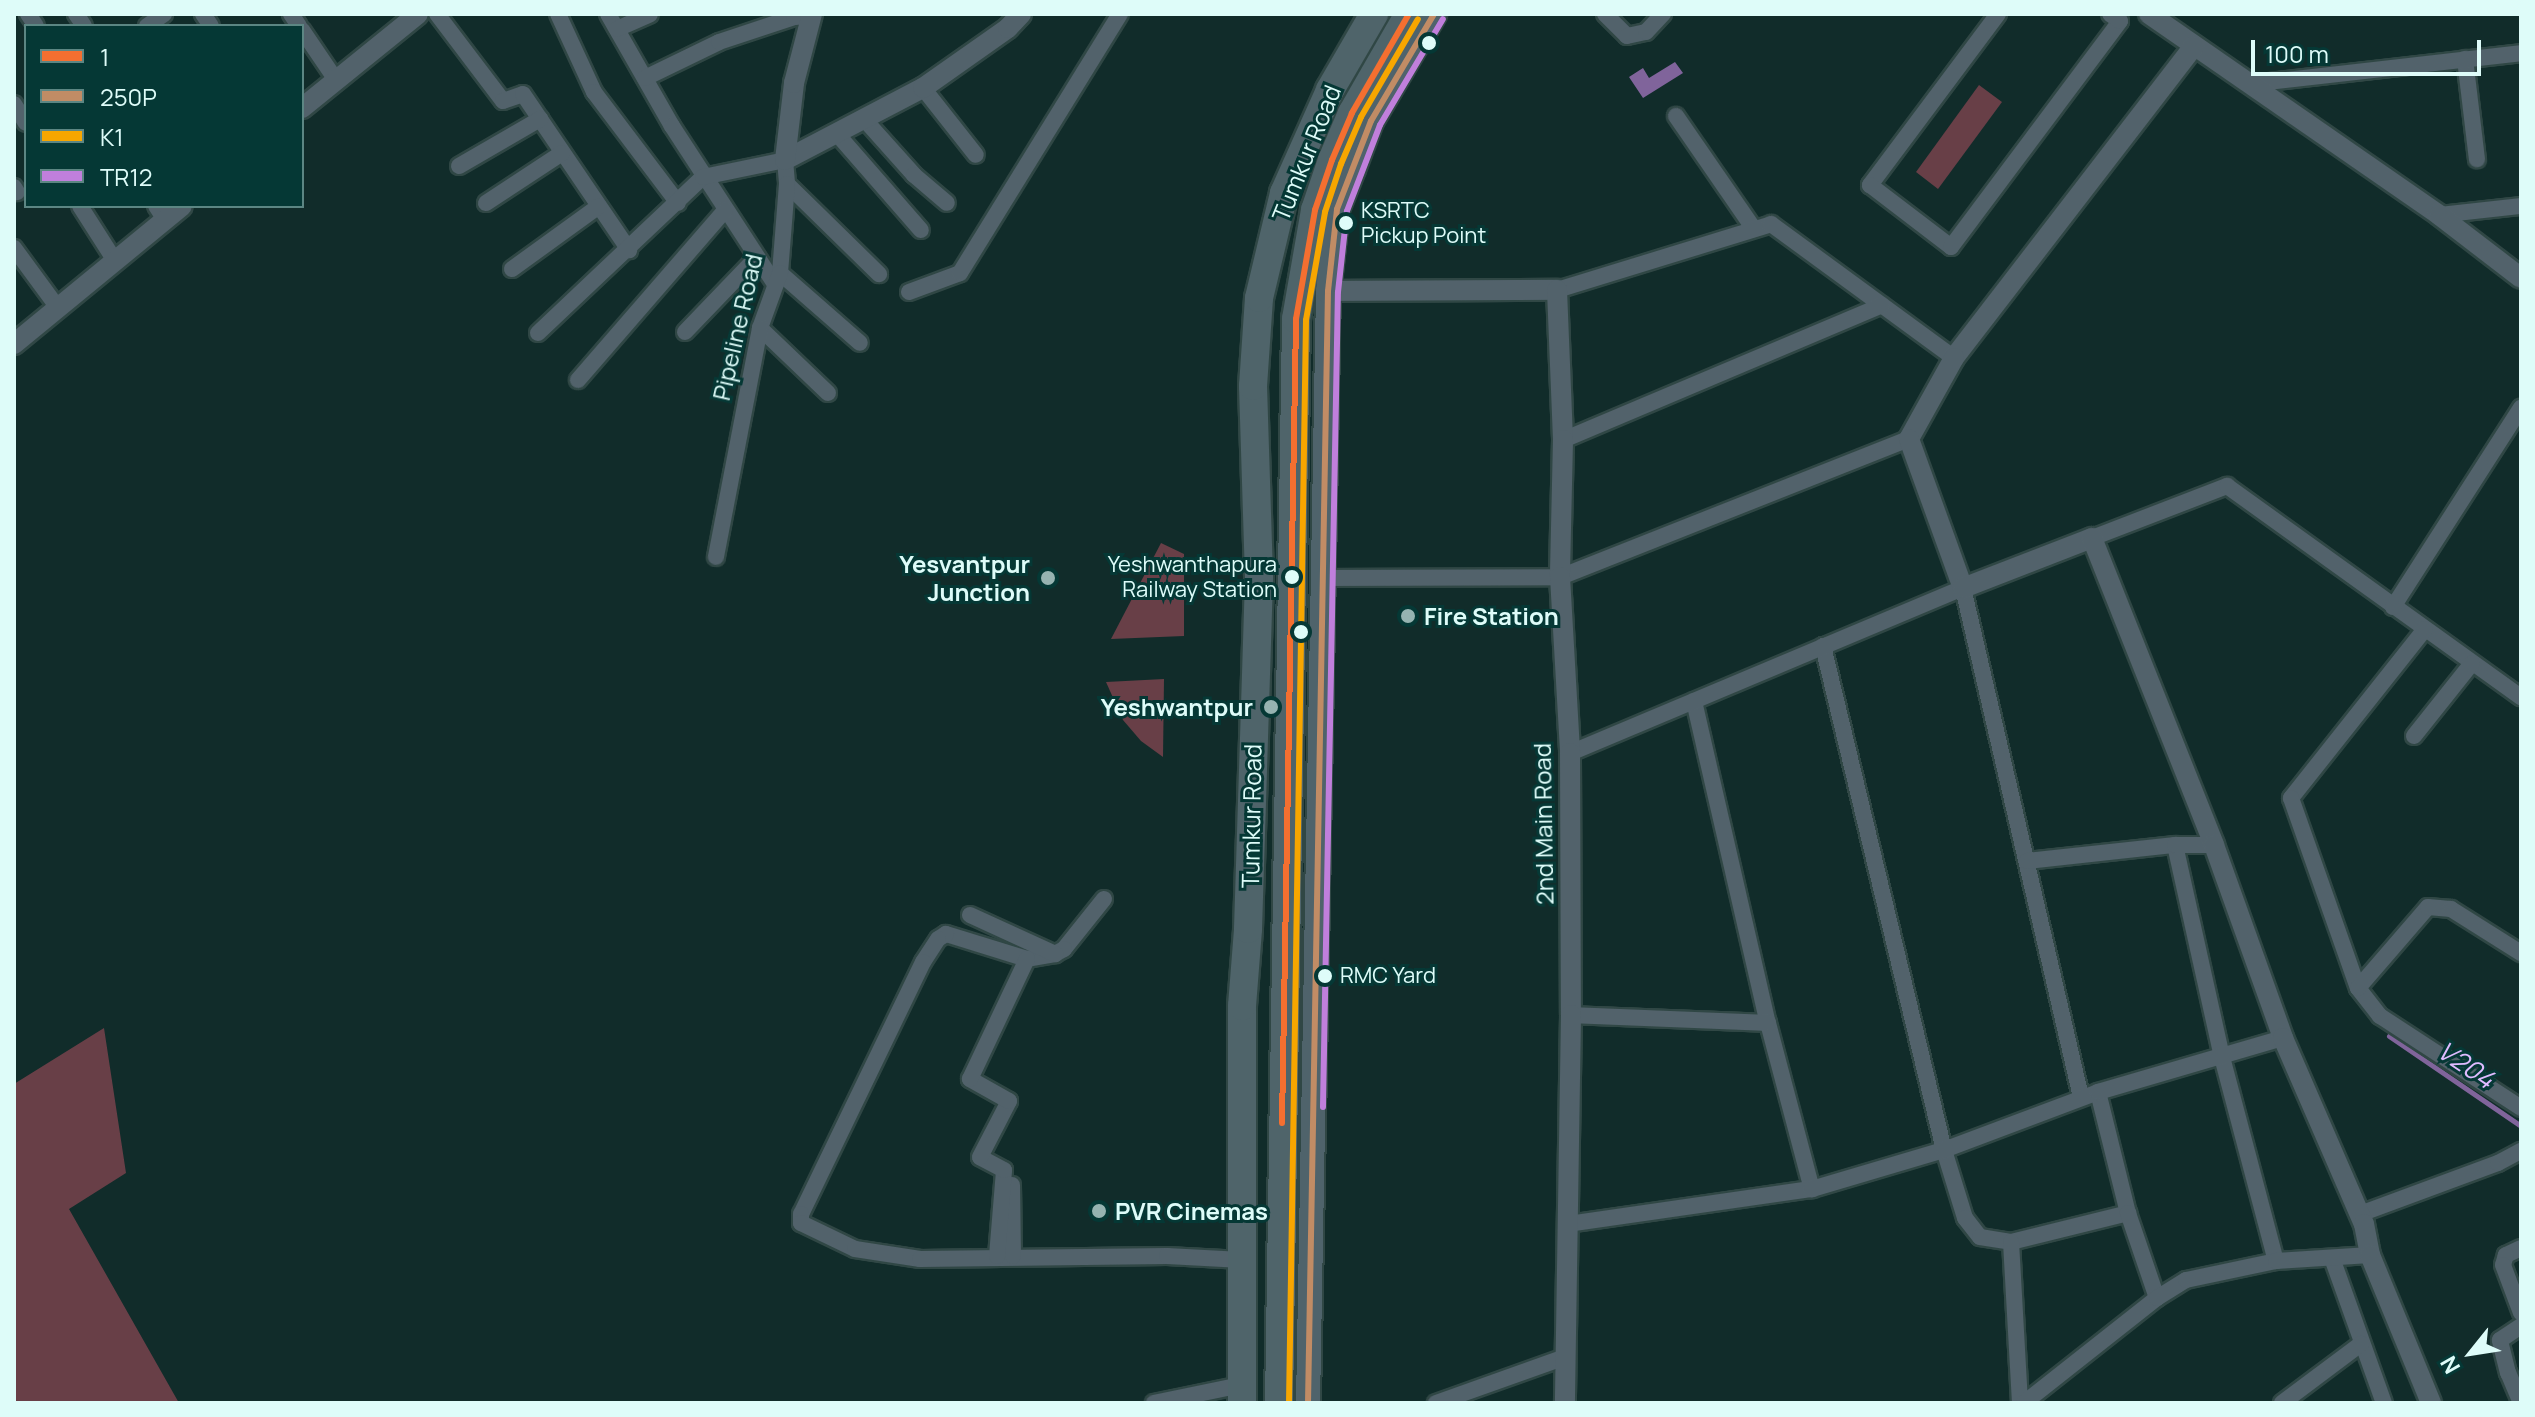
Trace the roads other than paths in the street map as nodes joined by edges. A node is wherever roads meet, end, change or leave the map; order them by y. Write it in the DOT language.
graph roads {
  1 [pos="437,14"];
  2 [pos="558,14"];
  3 [pos="608,14"];
  4 [pos="650,14"];
  5 [pos="1120,14"];
  6 [pos="1374,14"];
  7 [pos="1409,14"];
  8 [pos="1434,14"];
  9 [pos="1605,14"];
  10 [pos="1663,14"];
  11 [pos="1998,14"];
  12 [pos="2149,14"];
  13 [pos="803,15"];
  14 [pos="2118,16"];
  15 [pos="408,17"];
  16 [pos="1010,19"];
  17 [pos="617,29"];
  18 [pos="304,34"];
  19 [pos="2194,46"];
  20 [pos="2521,53"];
  21 [pos="2465,59"];
  22 [pos="645,78"];
  23 [pos="336,80"];
  24 [pos="2251,84"];
  25 [pos="923,88"];
  26 [pos="304,106"];
  27 [pos="1676,116"];
  28 [pos="540,119"];
  29 [pos="864,119"];
  30 [pos="838,135"];
  31 [pos="562,153"];
  32 [pos="976,155"];
  33 [pos="2477,159"];
  34 [pos="785,160"];
  35 [pos="459,166"];
  36 [pos="703,177"];
  37 [pos="787,184"];
  38 [pos="486,203"];
  39 [pos="678,203"];
  40 [pos="947,203"];
  41 [pos="1328,203"];
  42 [pos="599,206"];
  43 [pos="2521,206"];
  44 [pos="81,208"];
  45 [pos="725,210"];
  46 [pos="161,213"];
  47 [pos="2439,215"];
  48 [pos="1754,229"];
  49 [pos="921,230"];
  50 [pos="14,248"];
  51 [pos="629,250"];
  52 [pos="757,257"];
  53 [pos="115,261"];
  54 [pos="512,269"];
  55 [pos="879,274"];
  56 [pos="777,278"];
  57 [pos="2521,278"];
  58 [pos="1557,290"];
  59 [pos="1328,291"];
  60 [pos="909,292"];
  61 [pos="1882,305"];
  62 [pos="58,308"];
  63 [pos="760,328"];
  64 [pos="685,332"];
  65 [pos="538,333"];
  66 [pos="860,343"];
  67 [pos="14,344"];
  68 [pos="1954,358"];
  69 [pos="578,380"];
  70 [pos="828,393"];
  71 [pos="2521,408"];
  72 [pos="1909,439"];
  73 [pos="1563,440"];
  74 [pos="2092,538"];
  75 [pos="716,557"];
  76 [pos="1560,577"];
  77 [pos="1323,578"];
  78 [pos="1963,588"];
  79 [pos="2393,607"];
  80 [pos="2425,629"];
  81 [pos="1823,646"];
  82 [pos="2472,663"];
  83 [pos="2521,697"];
  84 [pos="1694,701"];
  85 [pos="2414,736"];
  86 [pos="1570,753"];
  87 [pos="2175,845"];
  88 [pos="2214,845"];
  89 [pos="2027,861"];
  90 [pos="1104,899"];
  91 [pos="970,915"];
  92 [pos="2521,953"];
  93 [pos="1055,954"];
  94 [pos="1027,959"];
  95 [pos="2358,988"];
  96 [pos="1571,1015"];
  97 [pos="1768,1023"];
  98 [pos="2283,1038"];
  99 [pos="2222,1057"];
  100 [pos="2098,1092"];
  101 [pos="2081,1097"];
  102 [pos="2521,1108"];
  103 [pos="1944,1150"];
  104 [pos="2521,1151"];
  105 [pos="1012,1185"];
  106 [pos="1812,1189"];
  107 [pos="2128,1213"];
  108 [pos="2360,1214"];
  109 [pos="1568,1224"];
  110 [pos="2011,1242"];
  111 [pos="2521,1248"];
  112 [pos="2370,1255"];
  113 [pos="1005,1256"];
  114 [pos="2332,1258"];
  115 [pos="1242,1260"];
  116 [pos="2276,1261"];
  117 [pos="2157,1298"];
  118 [pos="2521,1313"];
  119 [pos="2521,1326"];
  120 [pos="2361,1344"];
  121 [pos="1565,1357"];
  122 [pos="1241,1394"];
  123 [pos="1154,1403"];
  124 [pos="1279,1403"];
  125 [pos="1308,1403"];
  126 [pos="1436,1403"];
  127 [pos="1565,1403"];
  128 [pos="2022,1403"];
  129 [pos="2282,1403"];
  130 [pos="2384,1403"];
  131 [pos="2431,1403"];
  132 [pos="2521,1403"];
  1 -- 28 [label="street"];
  2 -- 39 [label="street"];
  3 -- 17 [label="street"];
  4 -- 17 [label="street"];
  5 -- 60 [label="street"];
  6 -- 115 [label="highway, Tumkur Road"];
  7 -- 41 [label="highway, Tumkur Road"];
  8 -- 41 [label="main road"];
  9 -- 10 [label="street"];
  11 -- 14 [label="street"];
  12 -- 19 [label="street"];
  13 -- 22 [label="street"];
  13 -- 34 [label="street, Pipeline Road"];
  15 -- 23 [label="street"];
  16 -- 25 [label="street"];
  17 -- 22 [label="street"];
  18 -- 23 [label="street"];
  19 -- 24 [label="street"];
  19 -- 68 [label="street"];
  20 -- 21 [label="street"];
  21 -- 24 [label="street"];
  21 -- 33 [label="street"];
  22 -- 36 [label="street"];
  23 -- 26 [label="street"];
  24 -- 47 [label="street"];
  25 -- 29 [label="street"];
  25 -- 32 [label="street"];
  27 -- 48 [label="street"];
  28 -- 31 [label="street"];
  28 -- 35 [label="street"];
  29 -- 30 [label="street"];
  29 -- 40 [label="street"];
  30 -- 34 [label="street"];
  30 -- 49 [label="street"];
  31 -- 38 [label="street"];
  31 -- 42 [label="street"];
  34 -- 36 [label="street"];
  34 -- 37 [label="street, Pipeline Road"];
  36 -- 39 [label="street"];
  36 -- 45 [label="street"];
  37 -- 55 [label="street"];
  37 -- 56 [label="street, Pipeline Road"];
  39 -- 51 [label="street"];
  41 -- 59 [label="main road"];
  41 -- 124 [label="highway, Tumkur Road"];
  42 -- 51 [label="street"];
  42 -- 54 [label="street"];
  43 -- 47 [label="street"];
  44 -- 53 [label="street"];
  45 -- 52 [label="street"];
  45 -- 69 [label="street"];
  46 -- 53 [label="street"];
  47 -- 57 [label="street"];
  48 -- 58 [label="street"];
  48 -- 61 [label="street"];
  50 -- 62 [label="street"];
  51 -- 65 [label="street"];
  52 -- 56 [label="street"];
  52 -- 64 [label="street"];
  53 -- 62 [label="street"];
  56 -- 63 [label="street, Pipeline Road"];
  56 -- 66 [label="street"];
  58 -- 59 [label="street"];
  58 -- 73 [label="street, 2nd Main Road"];
  59 -- 77 [label="main road"];
  61 -- 68 [label="street"];
  61 -- 73 [label="street"];
  62 -- 67 [label="street"];
  63 -- 70 [label="street"];
  63 -- 75 [label="street, Pipeline Road"];
  68 -- 72 [label="street"];
  71 -- 79 [label="street"];
  72 -- 76 [label="street"];
  72 -- 78 [label="street"];
  73 -- 76 [label="street, 2nd Main Road"];
  74 -- 78 [label="street"];
  74 -- 79 [label="street"];
  74 -- 88 [label="street"];
  76 -- 77 [label="street"];
  76 -- 86 [label="street, 2nd Main Road"];
  77 -- 125 [label="main road"];
  78 -- 81 [label="street"];
  78 -- 89 [label="street"];
  79 -- 80 [label="street"];
  80 -- 82 [label="street"];
  80 -- 95 [label="street"];
  81 -- 84 [label="street"];
  81 -- 103 [label="street"];
  82 -- 83 [label="street"];
  82 -- 85 [label="street"];
  84 -- 86 [label="street"];
  84 -- 97 [label="street"];
  86 -- 96 [label="street, 2nd Main Road"];
  87 -- 88 [label="street"];
  87 -- 89 [label="street"];
  87 -- 99 [label="street"];
  88 -- 98 [label="street"];
  89 -- 101 [label="street"];
  90 -- 93 [label="street"];
  91 -- 93 [label="street"];
  92 -- 95 [label="street"];
  93 -- 94 [label="street"];
  94 -- 113 [label="street"];
  94 -- 113 [label="street"];
  95 -- 102 [label="street"];
  96 -- 97 [label="street"];
  96 -- 109 [label="street, 2nd Main Road"];
  97 -- 106 [label="street"];
  98 -- 99 [label="street"];
  98 -- 108 [label="street"];
  99 -- 100 [label="street"];
  99 -- 116 [label="street"];
  100 -- 101 [label="street"];
  100 -- 107 [label="street"];
  101 -- 103 [label="street"];
  103 -- 106 [label="street"];
  103 -- 110 [label="street"];
  104 -- 108 [label="street"];
  105 -- 113 [label="street"];
  106 -- 109 [label="street"];
  107 -- 110 [label="street"];
  107 -- 117 [label="street"];
  108 -- 112 [label="street"];
  109 -- 121 [label="street, 2nd Main Road"];
  110 -- 128 [label="street"];
  111 -- 118 [label="street"];
  112 -- 114 [label="street"];
  112 -- 131 [label="street"];
  113 -- 115 [label="street"];
  114 -- 116 [label="street"];
  114 -- 120 [label="street"];
  115 -- 122 [label="highway, Tumkur Road"];
  116 -- 117 [label="street"];
  117 -- 128 [label="street"];
  119 -- 132 [label="street"];
  120 -- 129 [label="street"];
  120 -- 130 [label="street"];
  121 -- 126 [label="street"];
  121 -- 127 [label="street, 2nd Main Road"];
  122 -- 123 [label="street"];
}
